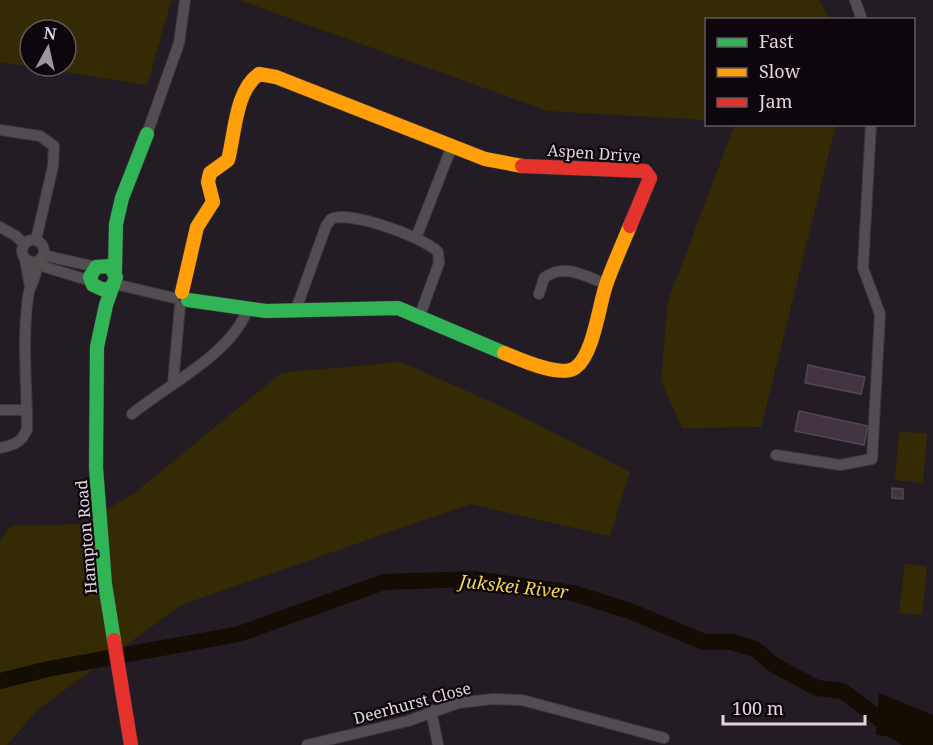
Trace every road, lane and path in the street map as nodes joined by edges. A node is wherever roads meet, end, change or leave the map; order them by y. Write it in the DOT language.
graph roads {
  1 [pos="185,0"];
  2 [pos="855,0"];
  3 [pos="861,18"];
  4 [pos="871,126"];
  5 [pos="0,130"];
  6 [pos="147,134"];
  7 [pos="452,146"];
  8 [pos="116,224"];
  9 [pos="0,227"];
  10 [pos="416,238"];
  11 [pos="36,240"];
  12 [pos="24,244"];
  13 [pos="25,259"];
  14 [pos="39,259"];
  15 [pos="98,266"];
  16 [pos="114,281"];
  17 [pos="92,283"];
  18 [pos="606,284"];
  19 [pos="30,287"];
  20 [pos="539,294"];
  21 [pos="181,299"];
  22 [pos="248,308"];
  23 [pos="295,312"];
  24 [pos="420,315"];
  25 [pos="101,324"];
  26 [pos="173,383"];
  27 [pos="0,410"];
  28 [pos="27,410"];
  29 [pos="132,414"];
  30 [pos="0,448"];
  31 [pos="776,455"];
  32 [pos="431,710"];
  33 [pos="664,738"];
  34 [pos="130,745"];
  35 [pos="307,745"];
  36 [pos="438,745"];
  1 -- 6 [label="street, Hampton Road"];
  2 -- 3 [label="street"];
  4 -- 31 [label="street"];
  5 -- 11 [label="street"];
  6 -- 8 [label="street, Hampton Road"];
  7 -- 10 [label="street"];
  7 -- 18 [label="street, Aspen Drive"];
  7 -- 21 [label="street, Aspen Drive"];
  8 -- 15 [label="street, Hampton Road"];
  8 -- 16 [label="street, Hampton Road"];
  9 -- 12 [label="street"];
  10 -- 23 [label="street"];
  10 -- 24 [label="street"];
  11 -- 12 [label="street"];
  11 -- 14 [label="street"];
  12 -- 13 [label="street"];
  13 -- 14 [label="street"];
  13 -- 19 [label="street"];
  14 -- 15 [label="street"];
  14 -- 17 [label="street"];
  14 -- 19 [label="street"];
  15 -- 16 [label="street"];
  15 -- 17 [label="street, Hampton Road"];
  16 -- 17 [label="street"];
  16 -- 21 [label="street, Aspen Drive"];
  16 -- 25 [label="street, Hampton Road"];
  17 -- 25 [label="street, Hampton Road"];
  18 -- 20 [label="street"];
  18 -- 24 [label="street, Aspen Drive"];
  19 -- 28 [label="street"];
  21 -- 22 [label="street, Aspen Drive"];
  21 -- 26 [label="street, Aspen Drive"];
  22 -- 23 [label="street, Aspen Drive"];
  22 -- 26 [label="street"];
  23 -- 24 [label="street, Aspen Drive"];
  25 -- 34 [label="street, Hampton Road"];
  26 -- 29 [label="street"];
  27 -- 28 [label="street"];
  28 -- 30 [label="street"];
  32 -- 33 [label="street, Deerhurst Close"];
  32 -- 35 [label="street, Deerhurst Close"];
  32 -- 36 [label="street"];
}
